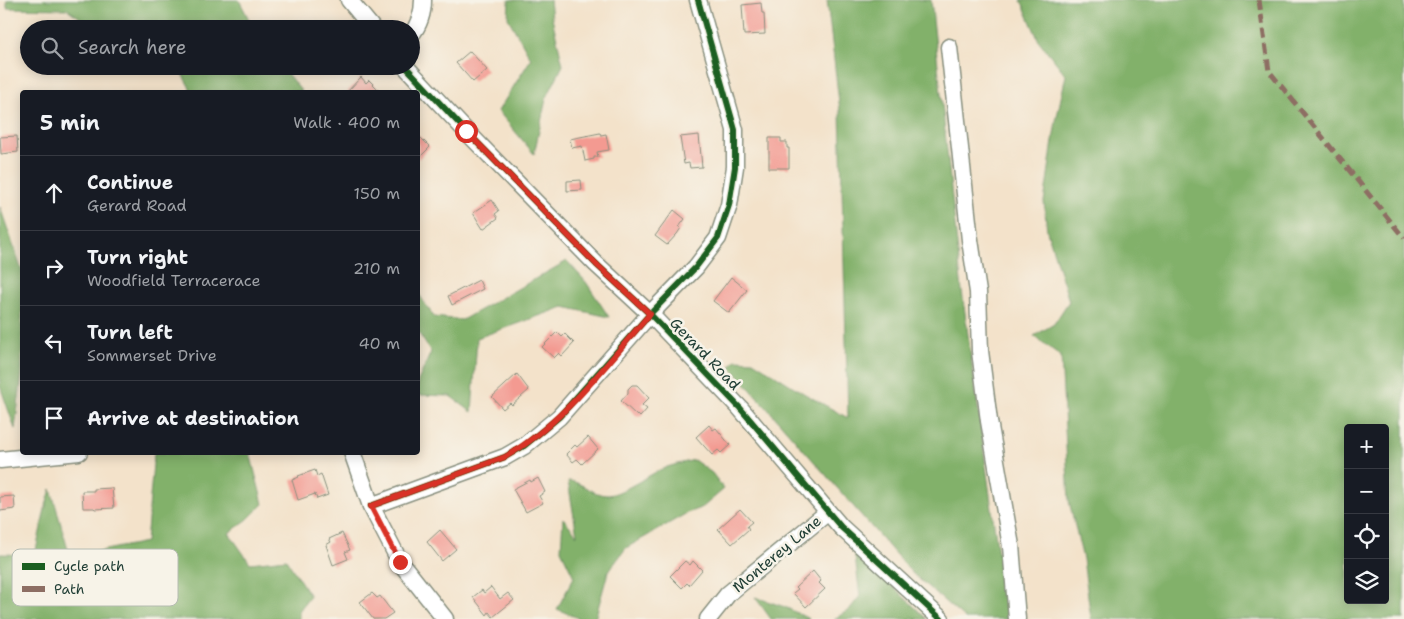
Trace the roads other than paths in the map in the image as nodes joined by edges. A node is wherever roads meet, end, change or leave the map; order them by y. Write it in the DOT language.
graph roads {
  1 [pos="349,0"];
  2 [pos="423,0"];
  3 [pos="698,0"];
  4 [pos="366,20"];
  5 [pos="420,20"];
  6 [pos="949,47"];
  7 [pos="414,75"];
  8 [pos="650,314"];
  9 [pos="49,455"];
  10 [pos="353,455"];
  11 [pos="0,460"];
  12 [pos="371,506"];
  13 [pos="828,512"];
  14 [pos="443,618"];
  15 [pos="708,619"];
  16 [pos="941,619"];
  17 [pos="1017,619"];
  1 -- 4 [label="street"];
  2 -- 5 [label="street"];
  3 -- 8 [label="street"];
  6 -- 17 [label="street"];
  7 -- 8 [label="street, Gerard Road"];
  8 -- 12 [label="street"];
  8 -- 13 [label="street, Gerard Road"];
  9 -- 11 [label="street"];
  10 -- 12 [label="street"];
  12 -- 14 [label="street"];
  13 -- 15 [label="street, Monterey Lane"];
  13 -- 16 [label="street, Gerard Road"];
}
